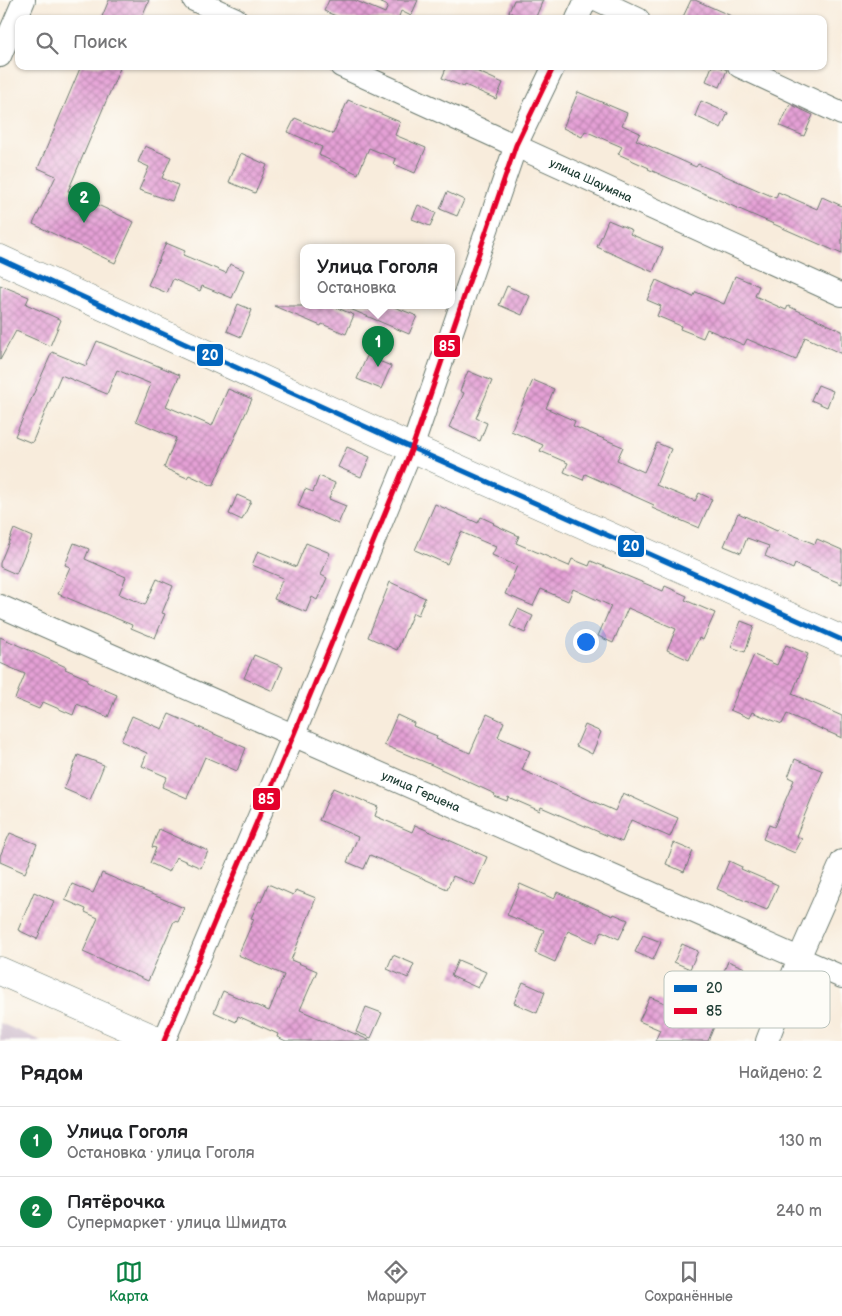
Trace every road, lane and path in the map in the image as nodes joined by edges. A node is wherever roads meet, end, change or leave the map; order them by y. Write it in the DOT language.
graph roads {
  1 [pos="24,0"];
  2 [pos="194,0"];
  3 [pos="586,0"];
  4 [pos="598,0"];
  5 [pos="18,15"];
  6 [pos="227,15"];
  7 [pos="579,15"];
  8 [pos="630,15"];
  9 [pos="15,21"];
  10 [pos="0,56"];
  11 [pos="350,70"];
  12 [pos="552,70"];
  13 [pos="748,70"];
  14 [pos="842,114"];
  15 [pos="516,145"];
  16 [pos="0,259"];
  17 [pos="842,295"];
  18 [pos="412,448"];
  19 [pos="0,606"];
  20 [pos="842,640"];
  21 [pos="294,734"];
  22 [pos="842,861"];
  23 [pos="799,958"];
  24 [pos="0,971"];
  25 [pos="794,971"];
  26 [pos="828,971"];
  27 [pos="830,972"];
  28 [pos="842,977"];
  29 [pos="772,1028"];
  30 [pos="159,1041"];
  31 [pos="164,1041"];
  32 [pos="767,1041"];
  1 -- 5 [label="street"];
  2 -- 6 [label="street"];
  3 -- 7 [label="street"];
  4 -- 8 [label="street"];
  9 -- 10 [label="street"];
  11 -- 15 [label="street, улица Шаумяна"];
  12 -- 15 [label="street"];
  13 -- 14 [label="street"];
  15 -- 17 [label="street, улица Шаумяна"];
  15 -- 18 [label="street"];
  16 -- 18 [label="street"];
  18 -- 20 [label="street"];
  18 -- 21 [label="street"];
  19 -- 21 [label="street, улица Герцена"];
  21 -- 23 [label="street, улица Герцена"];
  21 -- 31 [label="street"];
  22 -- 23 [label="street"];
  23 -- 25 [label="street"];
  23 -- 26 [label="street, улица Герцена"];
  24 -- 30 [label="street"];
  27 -- 28 [label="street, улица Герцена"];
  29 -- 32 [label="street"];
}
